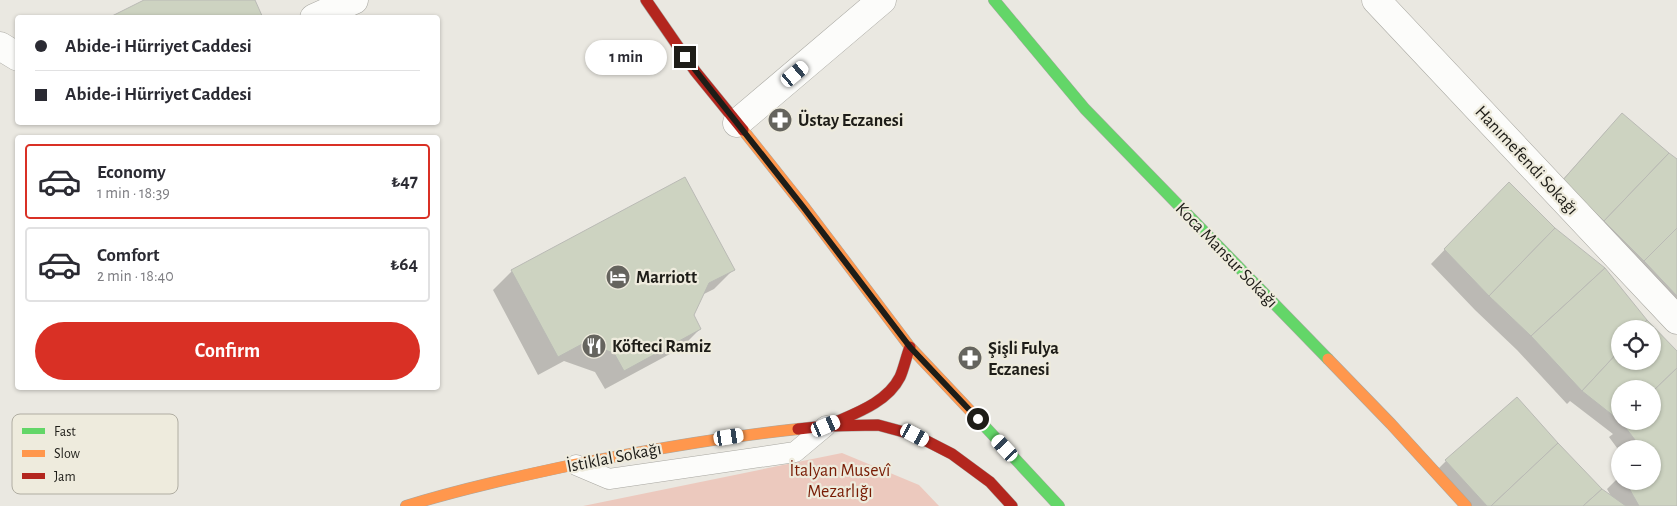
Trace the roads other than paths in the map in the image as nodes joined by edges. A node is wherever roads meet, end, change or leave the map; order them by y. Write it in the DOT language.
graph roads {
  1 [pos="354,0"];
  2 [pos="646,0"];
  3 [pos="882,0"];
  4 [pos="994,0"];
  5 [pos="1376,0"];
  6 [pos="321,15"];
  7 [pos="0,46"];
  8 [pos="15,55"];
  9 [pos="737,123"];
  10 [pos="1677,320"];
  11 [pos="910,347"];
  12 [pos="826,426"];
  13 [pos="576,465"];
  14 [pos="406,506"];
  15 [pos="1012,506"];
  16 [pos="1059,506"];
  17 [pos="1466,506"];
  1 -- 6 [label="street"];
  2 -- 9 [label="main road"];
  3 -- 9 [label="street"];
  4 -- 17 [label="main road, Koca Mansur Sokağı"];
  5 -- 10 [label="street, Hanımefendi Sokağı"];
  7 -- 8 [label="street"];
  9 -- 11 [label="main road"];
  11 -- 12 [label="main road"];
  11 -- 16 [label="main road"];
  12 -- 13 [label="lane"];
  12 -- 15 [label="main road"];
  13 -- 14 [label="main road, İstiklal Sokağı"];
}
